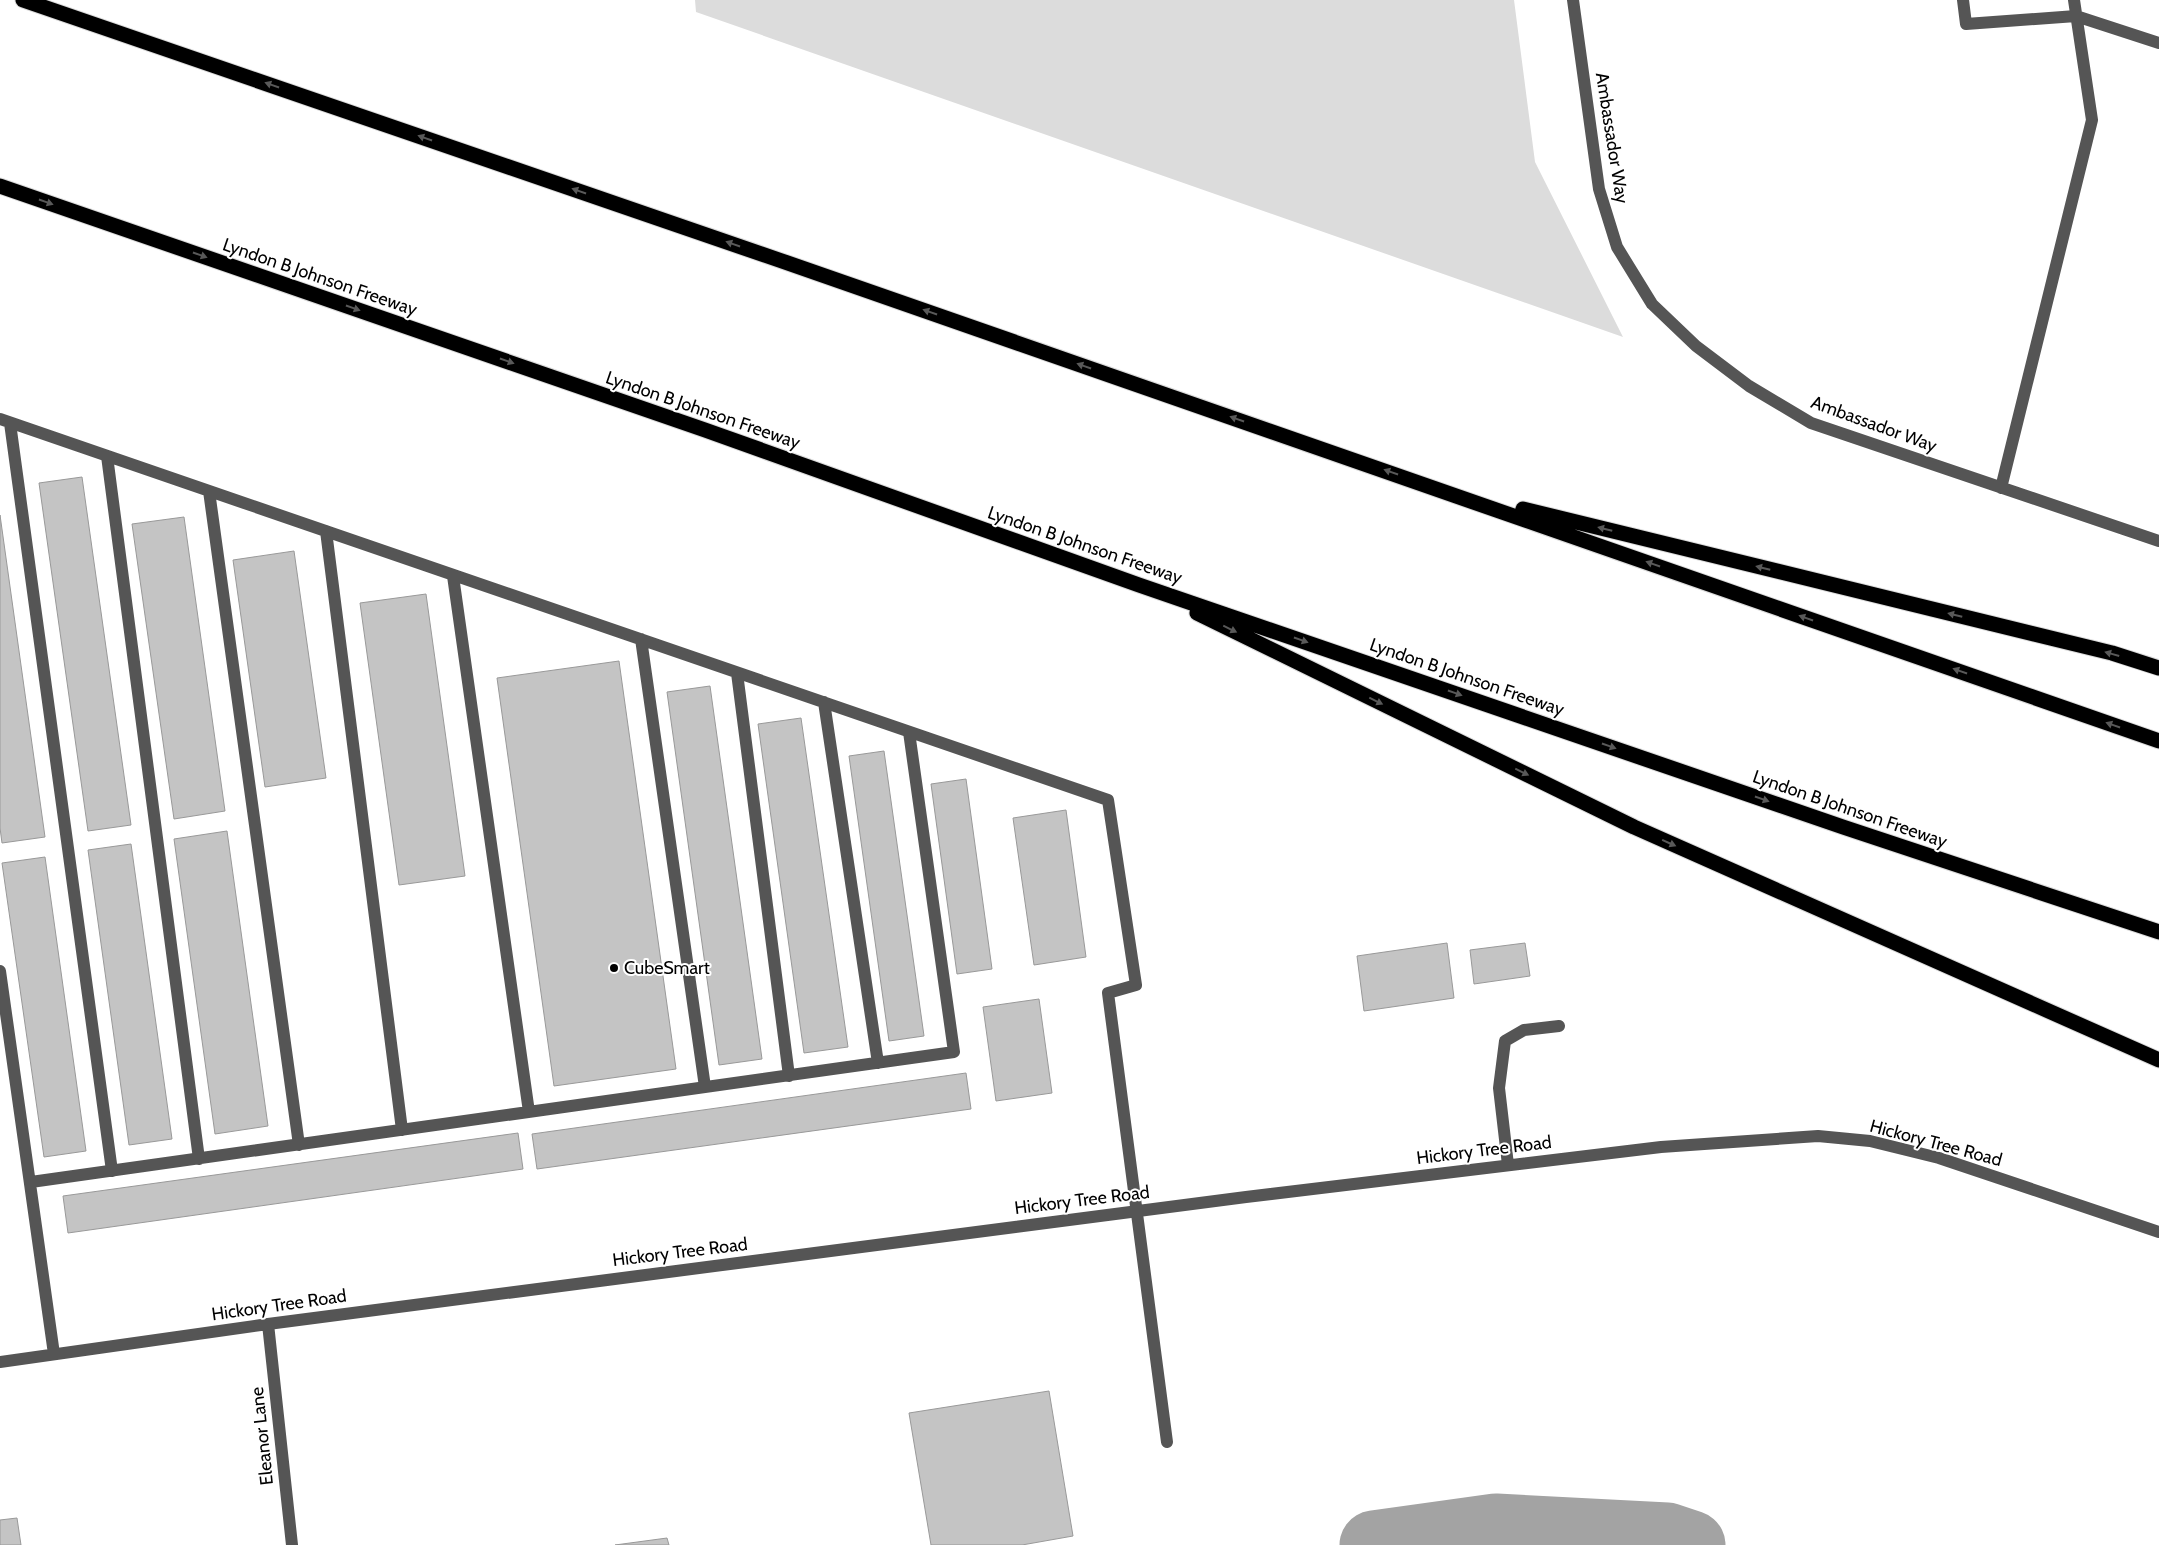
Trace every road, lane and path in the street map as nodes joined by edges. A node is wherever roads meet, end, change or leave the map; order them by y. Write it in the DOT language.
graph roads {
  1 [pos="23,0"];
  2 [pos="1573,0"];
  3 [pos="1963,0"];
  4 [pos="2074,0"];
  5 [pos="2076,16"];
  6 [pos="2159,44"];
  7 [pos="0,186"];
  8 [pos="5,421"];
  9 [pos="108,456"];
  10 [pos="1437,488"];
  11 [pos="2001,488"];
  12 [pos="209,491"];
  13 [pos="326,531"];
  14 [pos="2159,541"];
  15 [pos="453,576"];
  16 [pos="1140,585"];
  17 [pos="641,639"];
  18 [pos="2159,668"];
  19 [pos="737,673"];
  20 [pos="824,702"];
  21 [pos="909,732"];
  22 [pos="2159,741"];
  23 [pos="2159,932"];
  24 [pos="0,971"];
  25 [pos="1558,1026"];
  26 [pos="2159,1060"];
  27 [pos="878,1063"];
  28 [pos="789,1076"];
  29 [pos="705,1087"];
  30 [pos="529,1112"];
  31 [pos="402,1130"];
  32 [pos="299,1144"];
  33 [pos="199,1158"];
  34 [pos="1508,1165"];
  35 [pos="112,1171"];
  36 [pos="31,1182"];
  37 [pos="1136,1211"];
  38 [pos="2159,1232"];
  39 [pos="268,1324"];
  40 [pos="54,1354"];
  41 [pos="0,1362"];
  42 [pos="1167,1442"];
  43 [pos="292,1545"];
  10 -- 1 [label="highway, one-way"];
  2 -- 11 [label="street, Ambassador Way"];
  3 -- 5 [label="street"];
  4 -- 5 [label="street"];
  5 -- 6 [label="street"];
  5 -- 11 [label="street"];
  7 -- 16 [label="highway, Lyndon B Johnson Freeway, one-way"];
  8 -- 9 [label="street"];
  8 -- 35 [label="street"];
  9 -- 12 [label="street"];
  9 -- 33 [label="street"];
  18 -- 10 [label="highway, one-way"];
  22 -- 10 [label="highway, one-way"];
  11 -- 14 [label="street, Ambassador Way"];
  12 -- 13 [label="street"];
  12 -- 32 [label="street"];
  13 -- 15 [label="street"];
  13 -- 31 [label="street"];
  15 -- 17 [label="street"];
  15 -- 30 [label="street"];
  16 -- 23 [label="highway, Lyndon B Johnson Freeway, one-way"];
  16 -- 26 [label="highway, one-way"];
  17 -- 19 [label="street"];
  17 -- 29 [label="street"];
  19 -- 20 [label="street"];
  19 -- 28 [label="street"];
  20 -- 21 [label="street"];
  20 -- 27 [label="street"];
  21 -- 27 [label="street"];
  21 -- 37 [label="street"];
  24 -- 36 [label="street"];
  25 -- 34 [label="street"];
  27 -- 28 [label="street"];
  28 -- 29 [label="street"];
  29 -- 30 [label="street"];
  30 -- 31 [label="street"];
  31 -- 32 [label="street"];
  32 -- 33 [label="street"];
  33 -- 35 [label="street"];
  34 -- 37 [label="street, Hickory Tree Road"];
  34 -- 38 [label="street, Hickory Tree Road"];
  35 -- 36 [label="street"];
  36 -- 40 [label="street"];
  37 -- 39 [label="street, Hickory Tree Road"];
  37 -- 42 [label="street"];
  39 -- 40 [label="street, Hickory Tree Road"];
  39 -- 43 [label="street, Eleanor Lane"];
  40 -- 41 [label="street, Hickory Tree Road"];
}
